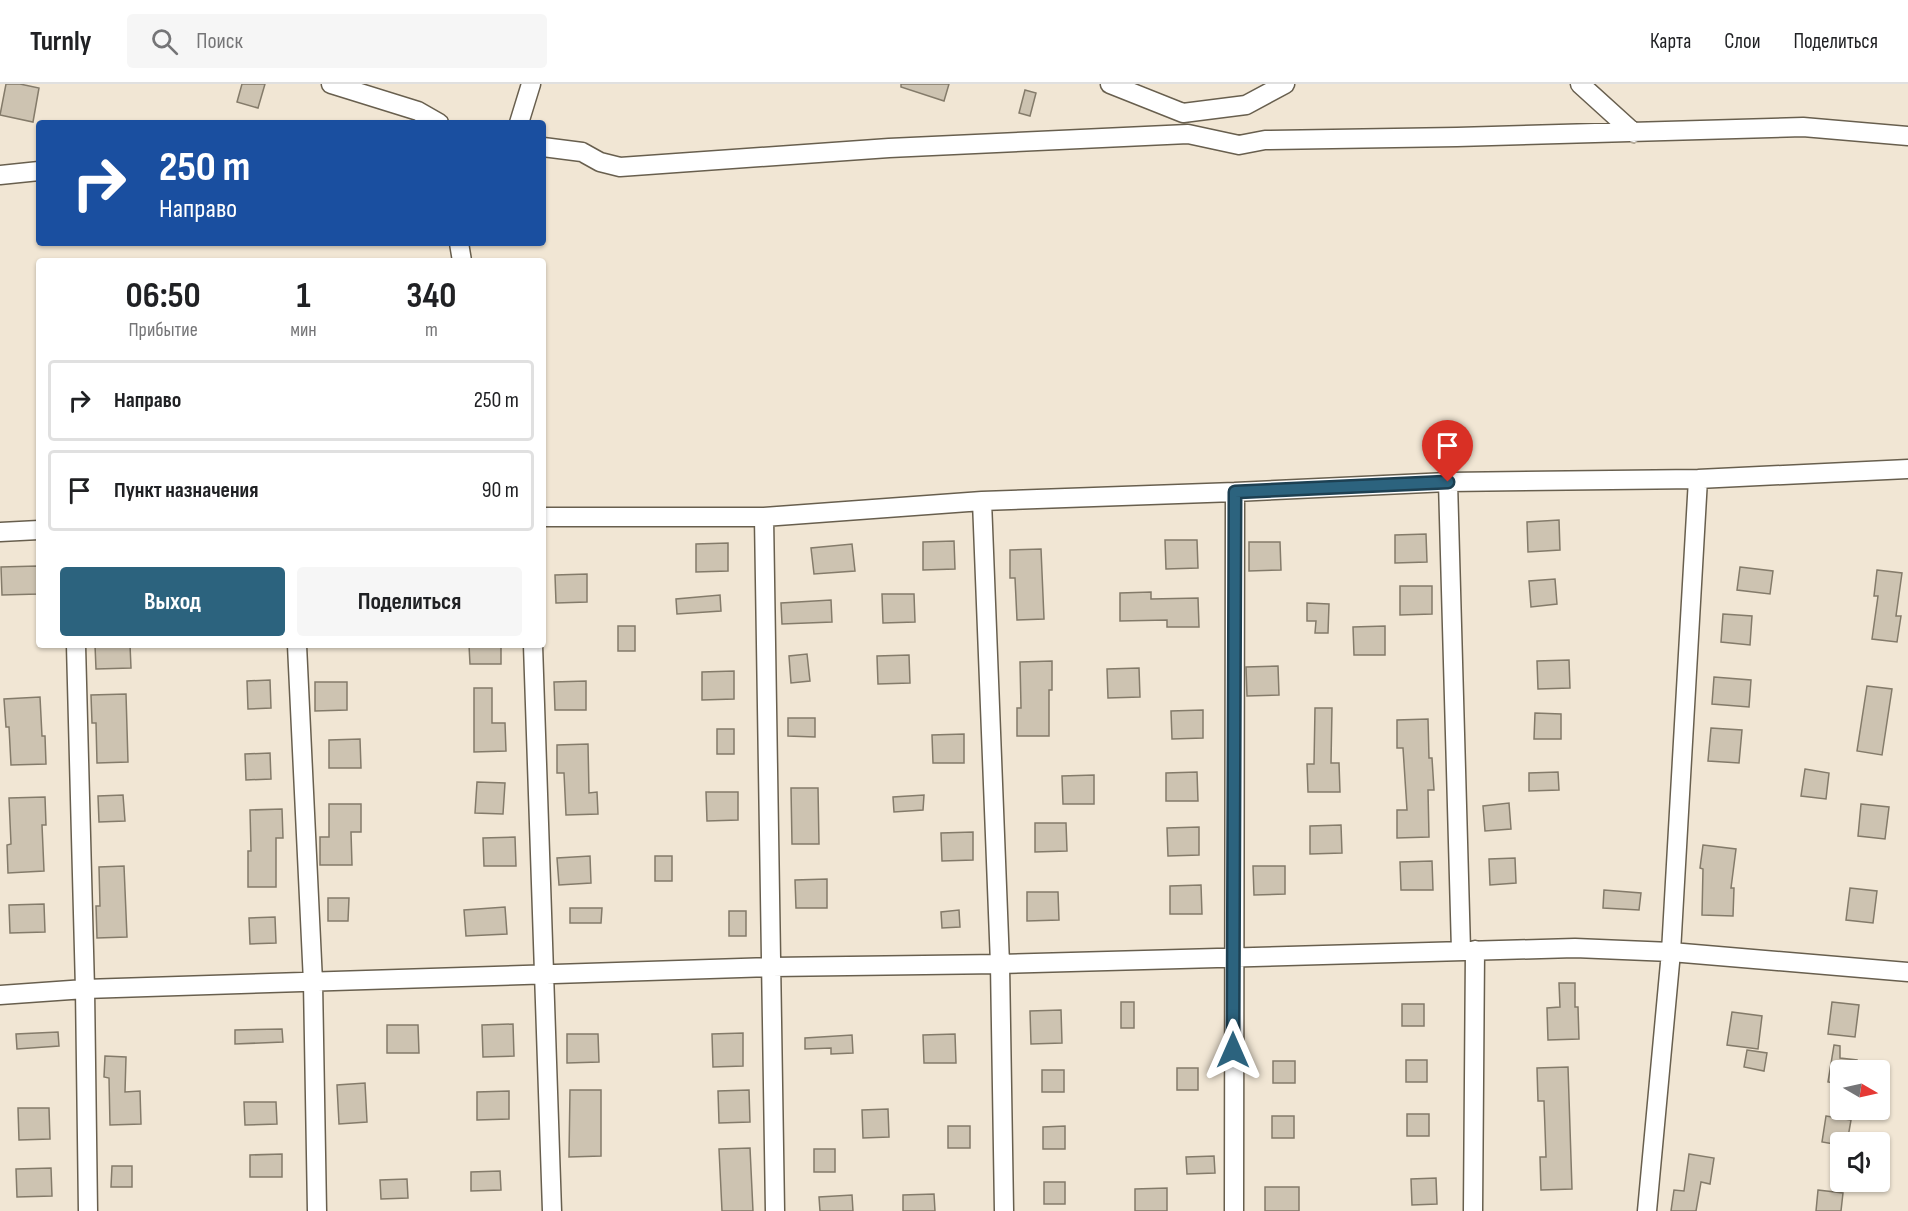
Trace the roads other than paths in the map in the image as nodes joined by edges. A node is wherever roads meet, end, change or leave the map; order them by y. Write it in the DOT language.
graph roads {
  1 [pos="331,84"];
  2 [pos="531,84"];
  3 [pos="1110,84"];
  4 [pos="1285,84"];
  5 [pos="1580,84"];
  6 [pos="420,117"];
  7 [pos="520,120"];
  8 [pos="1634,133"];
  9 [pos="1908,136"];
  10 [pos="546,147"];
  11 [pos="36,171"];
  12 [pos="0,175"];
  13 [pos="1908,469"];
  14 [pos="1698,479"];
  15 [pos="1448,482"];
  16 [pos="1235,492"];
  17 [pos="982,501"];
  18 [pos="546,517"];
  19 [pos="764,517"];
  20 [pos="36,530"];
  21 [pos="0,532"];
  22 [pos="76,648"];
  23 [pos="297,648"];
  24 [pos="533,648"];
  25 [pos="1468,950"];
  26 [pos="1671,952"];
  27 [pos="1233,958"];
  28 [pos="1000,964"];
  29 [pos="772,967"];
  30 [pos="1908,972"];
  31 [pos="545,974"];
  32 [pos="314,982"];
  33 [pos="85,989"];
  34 [pos="0,995"];
  35 [pos="88,1211"];
  36 [pos="317,1211"];
  37 [pos="552,1211"];
  38 [pos="775,1211"];
  39 [pos="1004,1211"];
  40 [pos="1234,1211"];
  41 [pos="1473,1211"];
  42 [pos="1647,1211"];
  1 -- 6 [label="street"];
  2 -- 7 [label="street"];
  3 -- 4 [label="street"];
  5 -- 8 [label="street"];
  8 -- 9 [label="street"];
  8 -- 10 [label="street"];
  11 -- 12 [label="street"];
  13 -- 14 [label="street"];
  14 -- 15 [label="street"];
  14 -- 26 [label="street"];
  15 -- 16 [label="street"];
  15 -- 25 [label="street"];
  16 -- 17 [label="street"];
  16 -- 27 [label="street"];
  17 -- 19 [label="street"];
  17 -- 28 [label="street"];
  18 -- 19 [label="street"];
  19 -- 29 [label="street"];
  20 -- 21 [label="street"];
  22 -- 33 [label="street"];
  23 -- 32 [label="street"];
  24 -- 31 [label="street"];
  25 -- 26 [label="street"];
  25 -- 27 [label="street"];
  25 -- 41 [label="street"];
  26 -- 30 [label="street"];
  26 -- 42 [label="street"];
  27 -- 28 [label="street"];
  27 -- 40 [label="street"];
  28 -- 29 [label="street"];
  28 -- 39 [label="street"];
  29 -- 31 [label="street"];
  29 -- 38 [label="street"];
  31 -- 32 [label="street"];
  31 -- 37 [label="street"];
  32 -- 33 [label="street"];
  32 -- 36 [label="street"];
  33 -- 34 [label="street"];
  33 -- 35 [label="street"];
}
